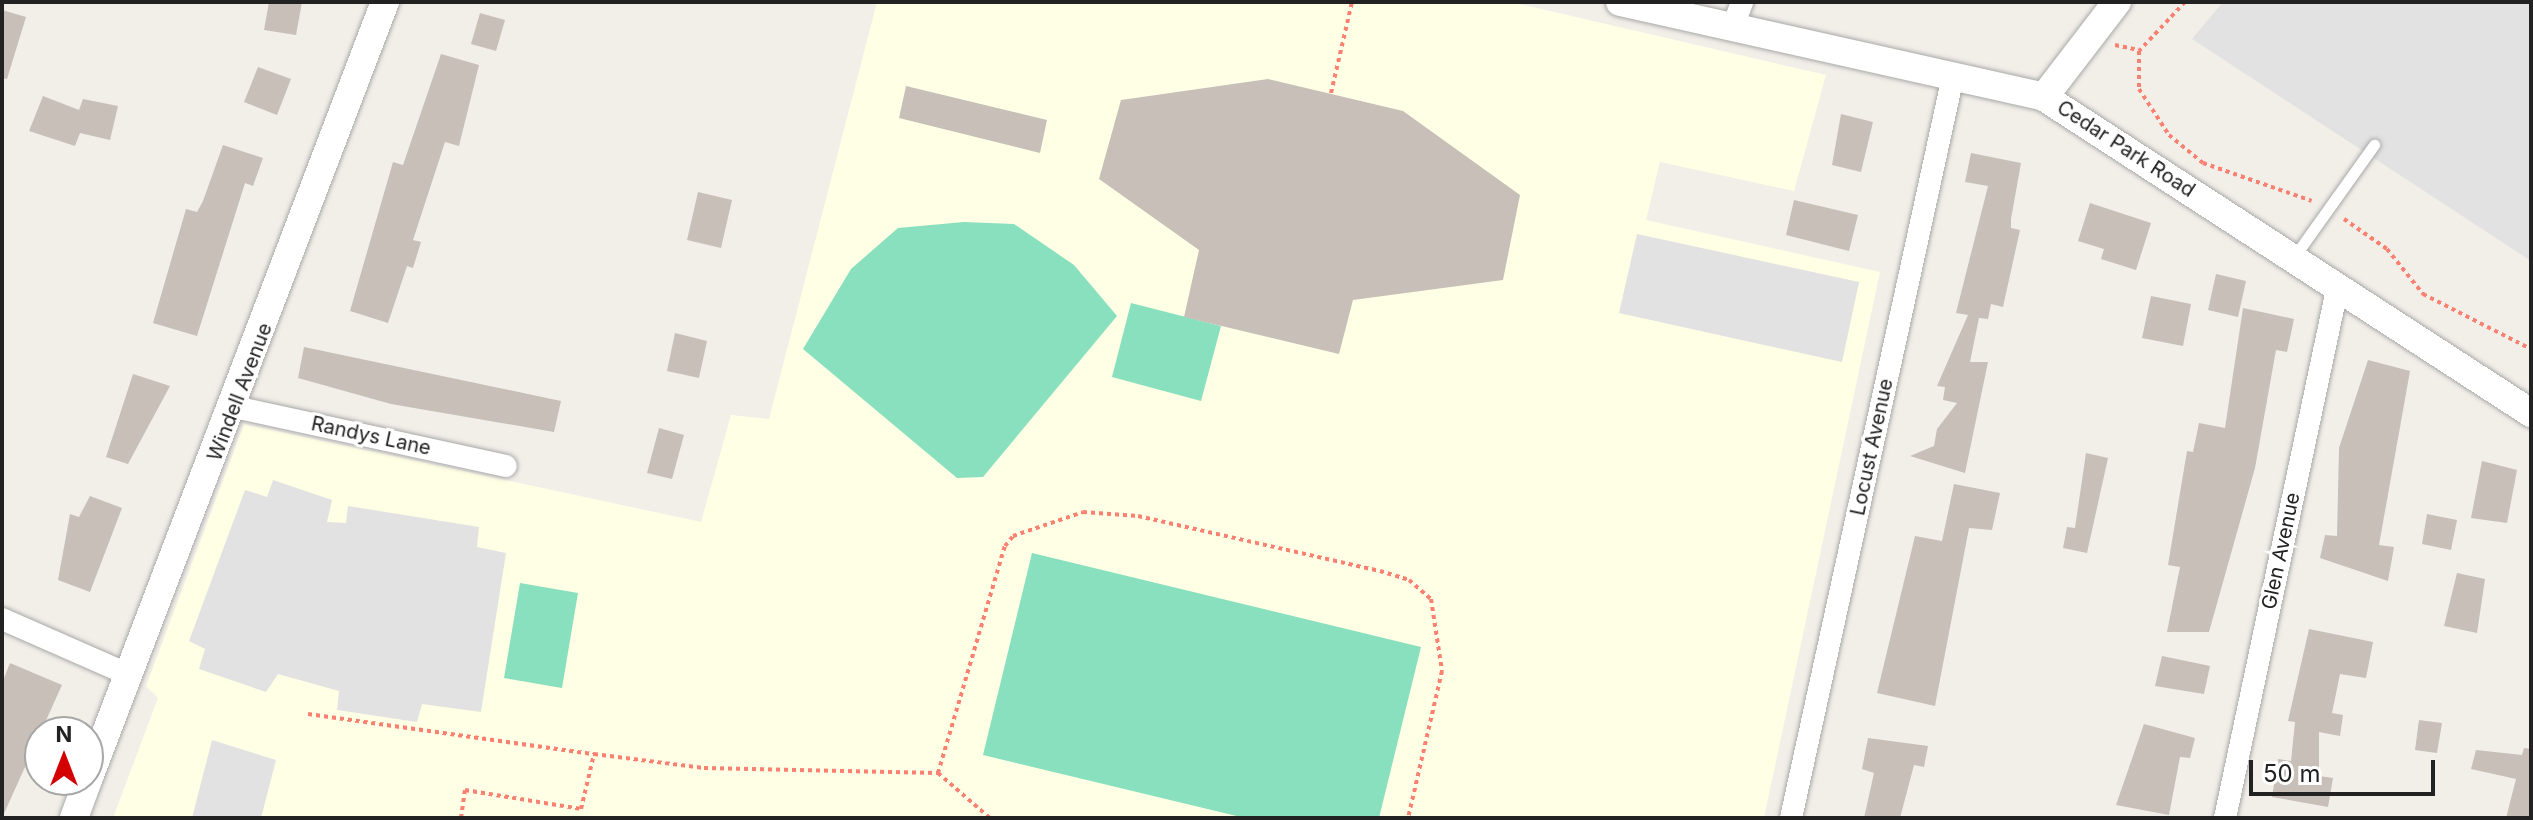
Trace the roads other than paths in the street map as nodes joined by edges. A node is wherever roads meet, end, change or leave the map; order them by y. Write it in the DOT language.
graph roads {
  1 [pos="385,2"];
  2 [pos="1620,2"];
  3 [pos="2117,2"];
  4 [pos="1738,14"];
  5 [pos="1953,76"];
  6 [pos="2044,97"];
  7 [pos="2374,145"];
  8 [pos="2294,257"];
  9 [pos="2338,285"];
  10 [pos="235,407"];
  11 [pos="2531,413"];
  12 [pos="506,466"];
  13 [pos="2,619"];
  14 [pos="127,674"];
  15 [pos="104,737"];
  16 [pos="82,796"];
  17 [pos="74,818"];
  18 [pos="1791,818"];
  19 [pos="2225,818"];
  1 -- 10 [label="street, Windell Avenue"];
  2 -- 4 [label="street, Cedar Park Road"];
  3 -- 6 [label="street"];
  4 -- 5 [label="street, Cedar Park Road"];
  5 -- 6 [label="street, Cedar Park Road"];
  5 -- 18 [label="street, Locust Avenue"];
  6 -- 8 [label="street, Cedar Park Road"];
  7 -- 8 [label="lane"];
  8 -- 9 [label="street, Cedar Park Road"];
  9 -- 11 [label="street, Cedar Park Road"];
  9 -- 19 [label="street, Glen Avenue"];
  10 -- 12 [label="street, Randys Lane"];
  10 -- 14 [label="street, Windell Avenue"];
  13 -- 14 [label="street"];
  14 -- 15 [label="street, Windell Avenue"];
  16 -- 17 [label="street, Windell Avenue"];
}
